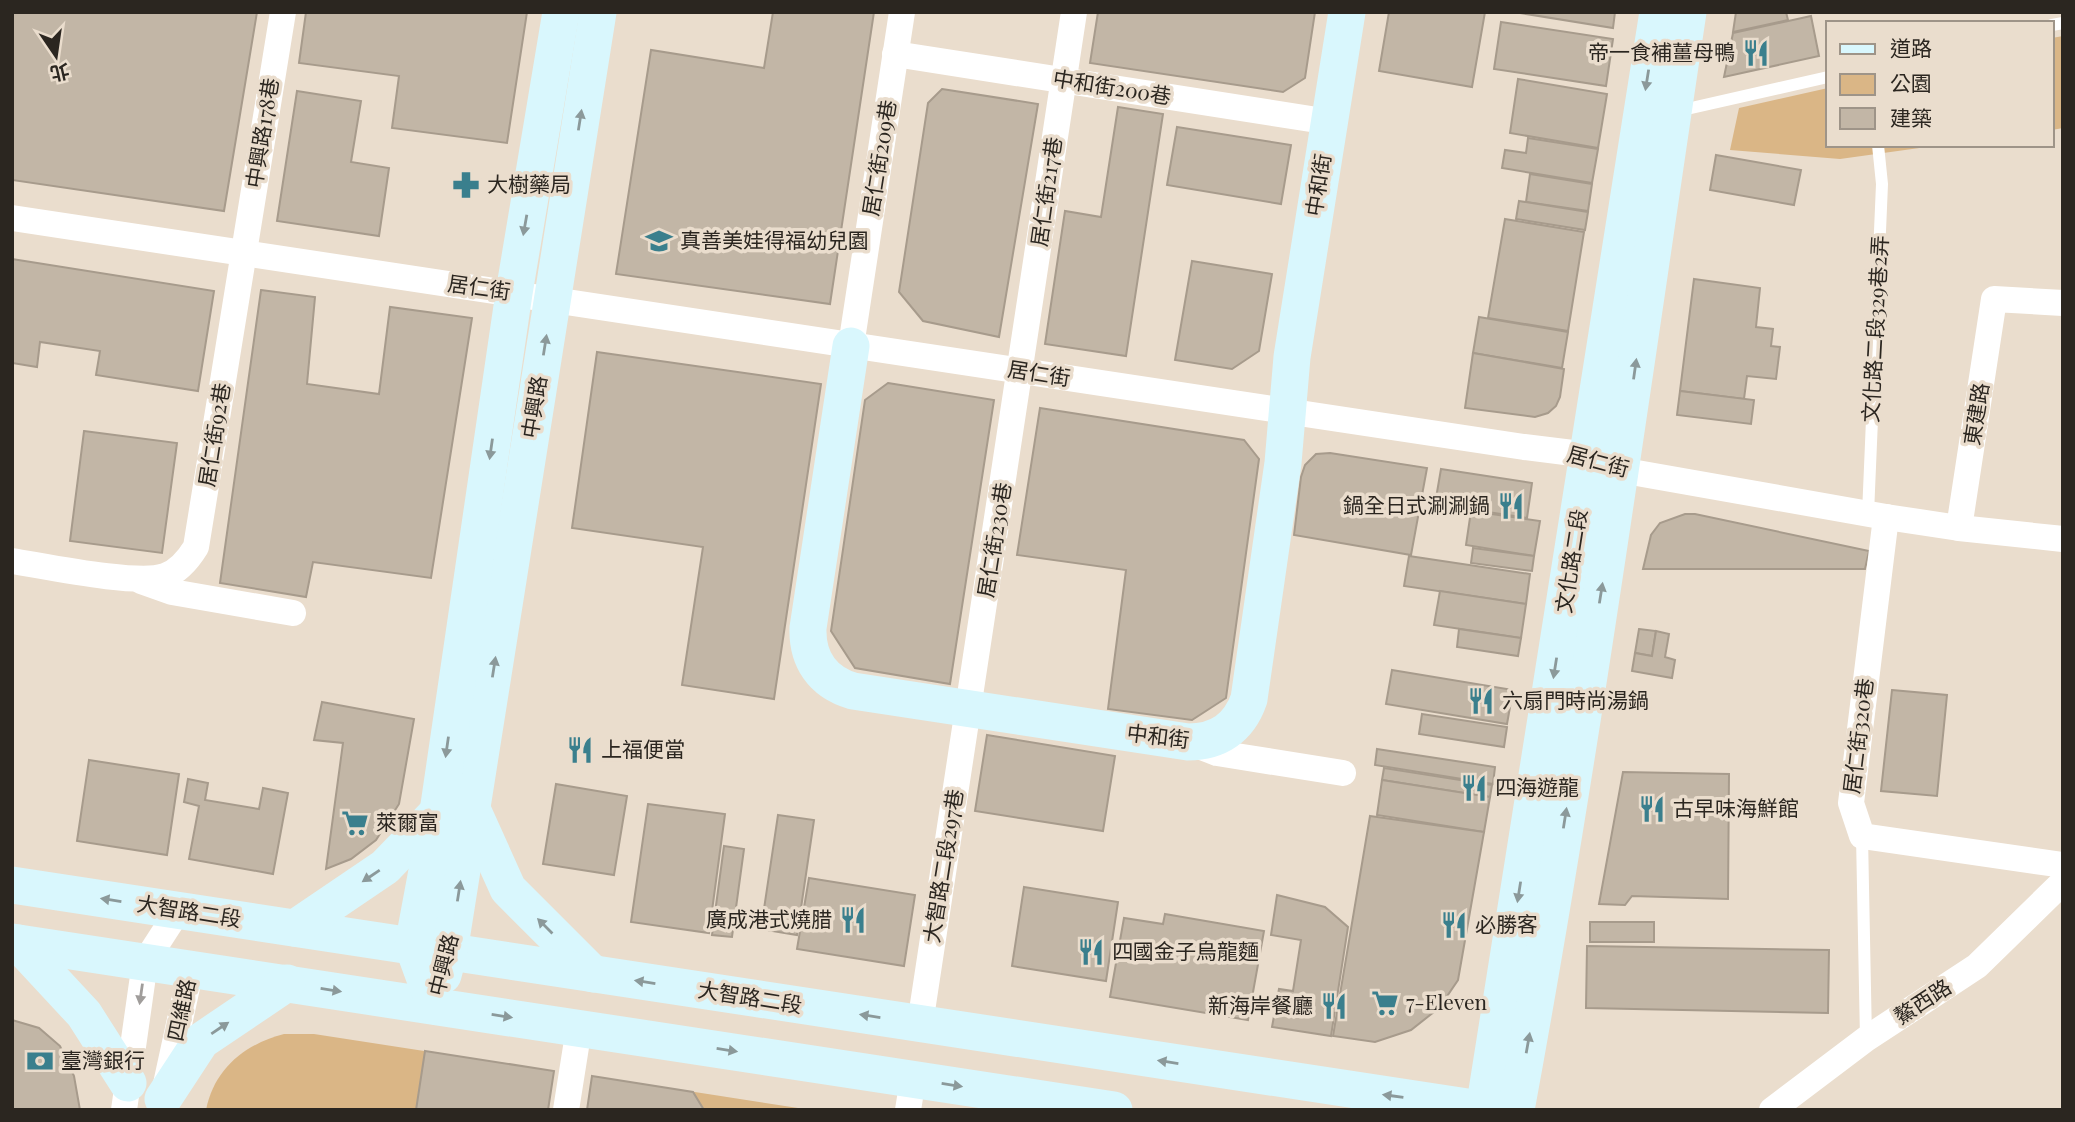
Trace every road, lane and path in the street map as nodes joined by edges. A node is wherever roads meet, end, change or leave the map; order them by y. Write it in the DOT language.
graph roads {
  1 [pos="282,12"];
  2 [pos="561,12"];
  3 [pos="598,12"];
  4 [pos="902,12"];
  5 [pos="1074,12"];
  6 [pos="1347,12"];
  7 [pos="1658,12"];
  8 [pos="1688,12"];
  9 [pos="895,54"];
  10 [pos="1826,76"];
  11 [pos="1064,80"];
  12 [pos="1673,112"];
  13 [pos="1329,122"];
  14 [pos="1878,147"];
  15 [pos="12,218"];
  16 [pos="244,253"];
  17 [pos="514,293"];
  18 [pos="552,299"];
  19 [pos="2063,303"];
  20 [pos="851,346"];
  21 [pos="1020,371"];
  22 [pos="1287,412"];
  23 [pos="1605,462"];
  24 [pos="1877,515"];
  25 [pos="1959,528"];
  26 [pos="2063,539"];
  27 [pos="12,561"];
  28 [pos="140,580"];
  29 [pos="293,613"];
  30 [pos="968,709"];
  31 [pos="1188,742"];
  32 [pos="1343,773"];
  33 [pos="455,810"];
  34 [pos="1862,836"];
  35 [pos="2063,865"];
  36 [pos="2063,881"];
  37 [pos="12,886"];
  38 [pos="178,911"];
  39 [pos="295,928"];
  40 [pos="15,942"];
  41 [pos="413,946"];
  42 [pos="449,952"];
  43 [pos="145,962"];
  44 [pos="191,969"];
  45 [pos="593,974"];
  46 [pos="288,983"];
  47 [pos="435,1006"];
  48 [pos="920,1024"];
  49 [pos="579,1028"];
  50 [pos="1866,1039"];
  51 [pos="910,1094"];
  52 [pos="126,1097"];
  53 [pos="162,1104"];
  54 [pos="566,1110"];
  55 [pos="1114,1110"];
  56 [pos="1485,1110"];
  57 [pos="1516,1110"];
  58 [pos="1772,1110"];
  1 -- 16 [label="street, 中興路178巷"];
  2 -- 17 [label="street, 中興路, one-way"];
  18 -- 3 [label="street, 中興路, one-way"];
  4 -- 9 [label="street, 居仁街209巷"];
  5 -- 11 [label="street, 居仁街217巷"];
  6 -- 13 [label="street, 中和街"];
  7 -- 23 [label="street, 文化路二段, one-way"];
  8 -- 12 [label="street, 文化路二段"];
  9 -- 11 [label="street, 中和街200巷"];
  9 -- 20 [label="street, 居仁街209巷"];
  10 -- 12 [label="lane"];
  11 -- 13 [label="street, 中和街200巷"];
  11 -- 21 [label="street, 居仁街217巷"];
  23 -- 12 [label="street, 文化路二段, one-way"];
  13 -- 22 [label="street, 中和街"];
  14 -- 24 [label="lane, 文化路二段329巷2弄"];
  15 -- 16 [label="street, 居仁街"];
  16 -- 17 [label="street, 居仁街"];
  16 -- 28 [label="street, 居仁街92巷"];
  17 -- 18 [label="street, 居仁街"];
  17 -- 33 [label="street, 中興路, one-way"];
  18 -- 20 [label="street, 居仁街"];
  33 -- 18 [label="street, 中興路, one-way"];
  19 -- 25 [label="street, 東建路"];
  20 -- 21 [label="street, 居仁街"];
  20 -- 30 [label="street, 中和街"];
  21 -- 22 [label="street, 居仁街"];
  21 -- 30 [label="street, 居仁街230巷"];
  22 -- 23 [label="street, 居仁街"];
  22 -- 31 [label="street, 中和街"];
  23 -- 24 [label="street, 居仁街"];
  23 -- 56 [label="street, 文化路二段, one-way"];
  57 -- 23 [label="street, 文化路二段, one-way"];
  24 -- 25 [label="street, 居仁街"];
  24 -- 34 [label="street, 居仁街320巷"];
  25 -- 26 [label="street, 居仁街"];
  27 -- 28 [label="street, 居仁街92巷"];
  28 -- 29 [label="street, 居仁街92巷"];
  30 -- 31 [label="street, 中和街"];
  30 -- 48 [label="street, 大智路二段297巷"];
  31 -- 32 [label="street"];
  33 -- 39 [label="street, one-way"];
  33 -- 41 [label="street, 中興路"];
  42 -- 33 [label="street, 中興路, one-way"];
  45 -- 33 [label="street, one-way"];
  34 -- 35 [label="street"];
  34 -- 50 [label="lane"];
  36 -- 50 [label="street, 鰲西路"];
  38 -- 37 [label="street, 大智路二段, one-way"];
  38 -- 39 [label="street, 大智路二段"];
  38 -- 43 [label="street, 四維路"];
  38 -- 44 [label="street, 四維路"];
  39 -- 41 [label="street, 大智路二段"];
  40 -- 43 [label="street"];
  40 -- 52 [label="street"];
  41 -- 42 [label="street, 大智路二段"];
  41 -- 47 [label="street, 中興路"];
  42 -- 45 [label="street, 大智路二段"];
  42 -- 47 [label="street, 中興路"];
  43 -- 44 [label="street"];
  43 -- 52 [label="street, 四維路, one-way"];
  44 -- 46 [label="street"];
  44 -- 53 [label="street, 四維路"];
  48 -- 45 [label="street, 大智路二段, one-way"];
  46 -- 47 [label="street, one-way"];
  53 -- 46 [label="street, one-way"];
  47 -- 49 [label="street, one-way"];
  56 -- 48 [label="street, 大智路二段, one-way"];
  49 -- 51 [label="street, one-way"];
  49 -- 54 [label="street"];
  50 -- 58 [label="street, 鰲西路"];
  51 -- 55 [label="street, one-way"];
}
